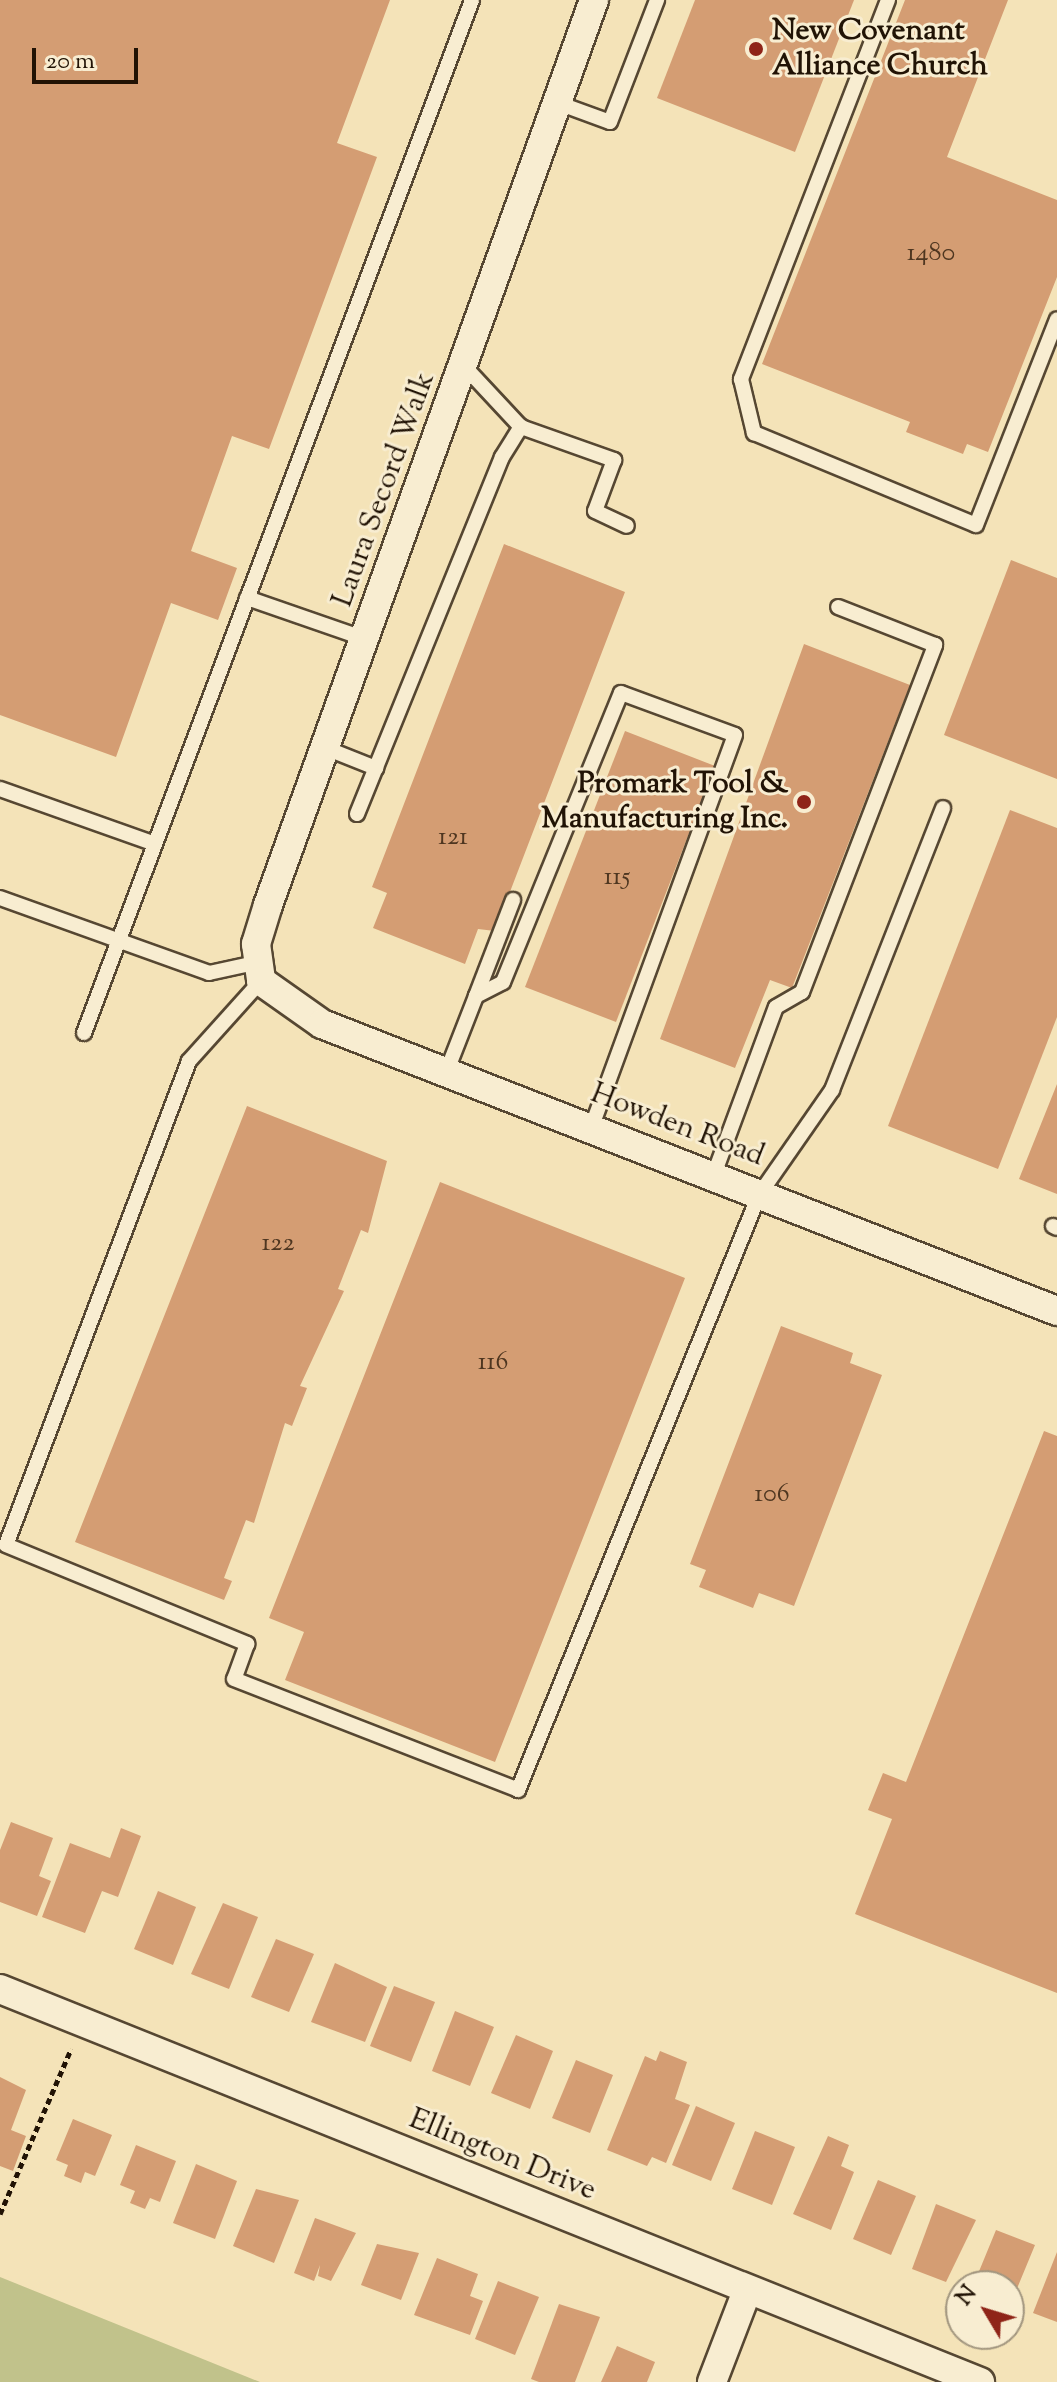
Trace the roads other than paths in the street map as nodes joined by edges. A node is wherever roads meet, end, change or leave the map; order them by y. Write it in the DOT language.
graph roads {
  1 [pos="472,0"];
  2 [pos="657,0"];
  3 [pos="888,0"];
  4 [pos="590,1"];
  5 [pos="558,103"];
  6 [pos="1057,319"];
  7 [pos="465,367"];
  8 [pos="521,427"];
  9 [pos="627,526"];
  10 [pos="247,598"];
  11 [pos="838,607"];
  12 [pos="368,640"];
  13 [pos="328,749"];
  14 [pos="376,768"];
  15 [pos="0,789"];
  16 [pos="943,808"];
  17 [pos="357,814"];
  18 [pos="155,844"];
  19 [pos="0,898"];
  20 [pos="513,900"];
  21 [pos="118,942"];
  22 [pos="264,980"];
  23 [pos="476,996"];
  24 [pos="84,1033"];
  25 [pos="446,1073"];
  26 [pos="591,1129"];
  27 [pos="713,1177"];
  28 [pos="759,1195"];
  29 [pos="1057,1310"];
  30 [pos="0,1989"];
  31 [pos="747,2291"];
  32 [pos="712,2382"];
  33 [pos="980,2382"];
  1 -- 10 [label="lane"];
  2 -- 5 [label="lane"];
  3 -- 6 [label="lane"];
  4 -- 5 [label="street, Laura Secord Walk"];
  5 -- 7 [label="street, Laura Secord Walk"];
  7 -- 8 [label="lane"];
  7 -- 12 [label="street, Laura Secord Walk"];
  8 -- 9 [label="lane"];
  8 -- 14 [label="lane"];
  10 -- 12 [label="lane"];
  10 -- 18 [label="lane"];
  11 -- 27 [label="lane"];
  12 -- 13 [label="street, Laura Secord Walk"];
  13 -- 14 [label="lane"];
  13 -- 22 [label="street, Laura Secord Walk"];
  14 -- 17 [label="lane"];
  15 -- 18 [label="lane"];
  16 -- 28 [label="lane"];
  18 -- 21 [label="lane"];
  19 -- 21 [label="lane"];
  20 -- 23 [label="lane"];
  21 -- 22 [label="lane"];
  21 -- 24 [label="lane"];
  22 -- 25 [label="street, Howden Road"];
  22 -- 28 [label="lane"];
  23 -- 25 [label="lane"];
  23 -- 26 [label="lane"];
  25 -- 26 [label="street, Howden Road"];
  26 -- 27 [label="street, Howden Road"];
  27 -- 28 [label="street, Howden Road"];
  28 -- 29 [label="street, Howden Road"];
  30 -- 31 [label="street, Ellington Drive"];
  31 -- 32 [label="street"];
  31 -- 33 [label="street, Ellington Drive"];
}
